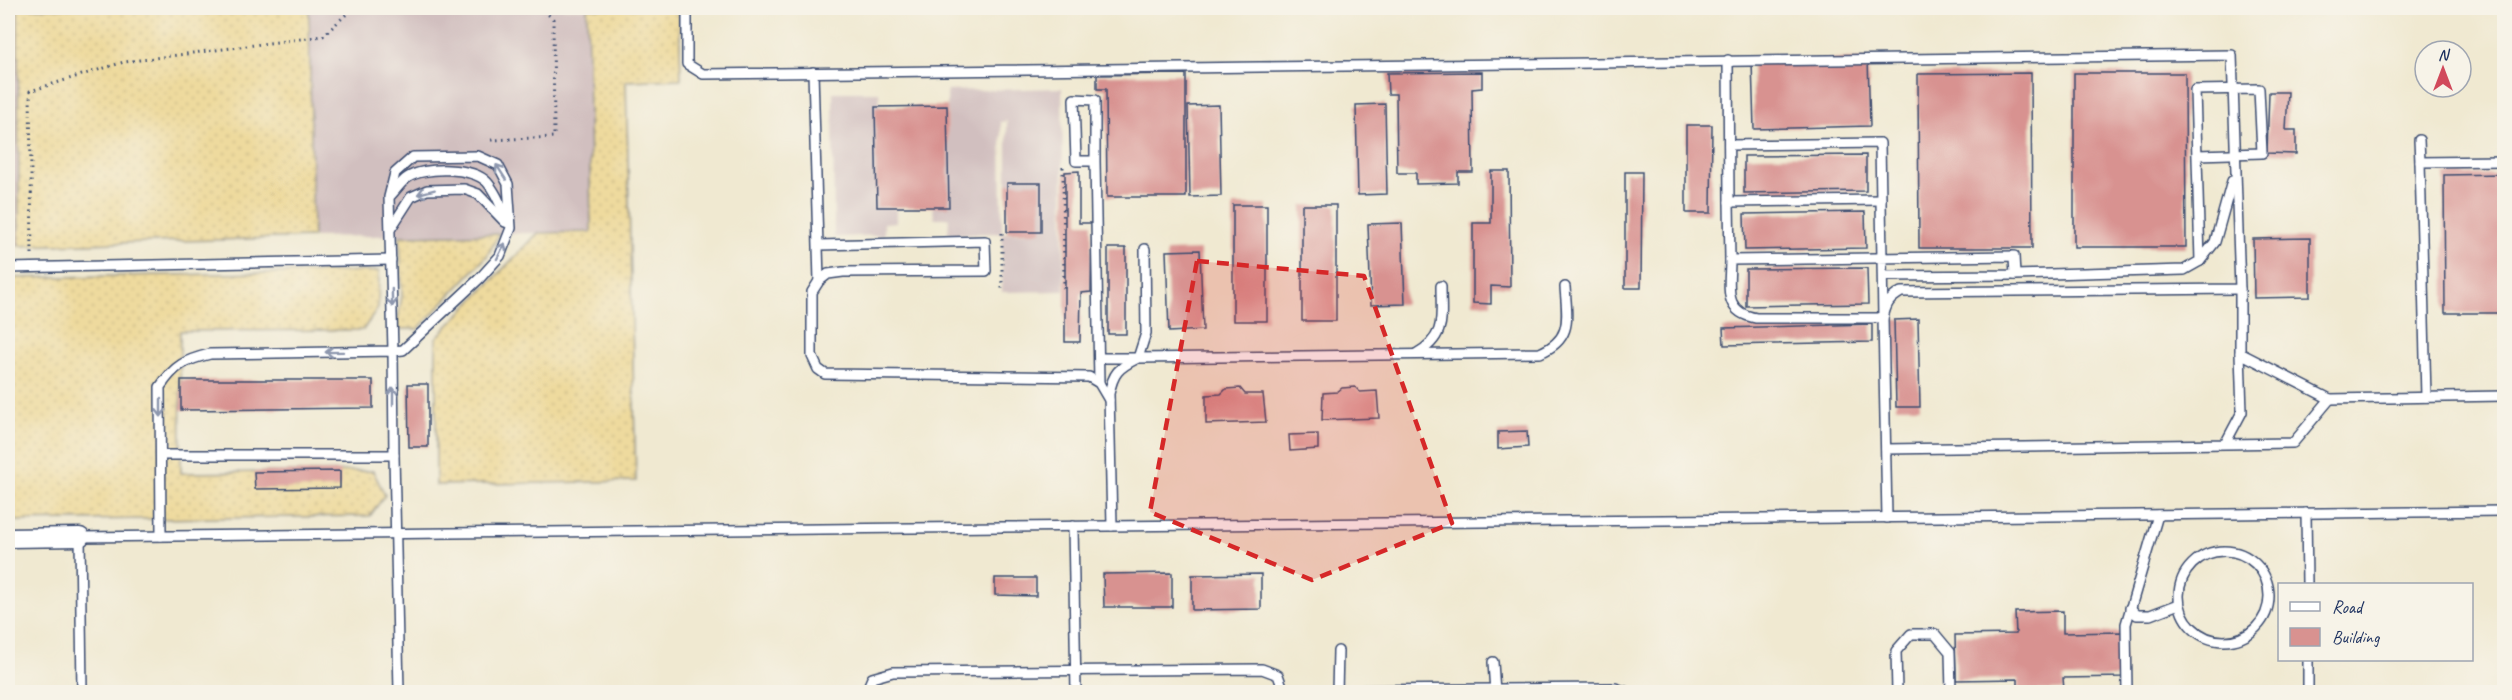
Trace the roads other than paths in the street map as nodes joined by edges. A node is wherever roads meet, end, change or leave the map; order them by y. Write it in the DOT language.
graph roads {
  1 [pos="687,8"];
  2 [pos="1728,60"];
  3 [pos="813,72"];
  4 [pos="2233,89"];
  5 [pos="2419,140"];
  6 [pos="1729,145"];
  7 [pos="2198,155"];
  8 [pos="2235,156"];
  9 [pos="1095,161"];
  10 [pos="2505,161"];
  11 [pos="2420,162"];
  12 [pos="389,197"];
  13 [pos="1881,200"];
  14 [pos="1729,202"];
  15 [pos="511,228"];
  16 [pos="390,230"];
  17 [pos="819,245"];
  18 [pos="1145,249"];
  19 [pos="1882,258"];
  20 [pos="391,260"];
  21 [pos="1730,260"];
  22 [pos="2200,261"];
  23 [pos="10,267"];
  24 [pos="2015,275"];
  25 [pos="1883,276"];
  26 [pos="819,280"];
  27 [pos="1441,286"];
  28 [pos="1565,287"];
  29 [pos="2240,289"];
  30 [pos="1884,318"];
  31 [pos="393,351"];
  32 [pos="2240,353"];
  33 [pos="1414,355"];
  34 [pos="1099,358"];
  35 [pos="1138,358"];
  36 [pos="1100,383"];
  37 [pos="2505,396"];
  38 [pos="2426,397"];
  39 [pos="2330,399"];
  40 [pos="1110,400"];
  41 [pos="2225,444"];
  42 [pos="1886,449"];
  43 [pos="161,455"];
  44 [pos="394,455"];
  45 [pos="2505,511"];
  46 [pos="2306,513"];
  47 [pos="2158,515"];
  48 [pos="1887,518"];
  49 [pos="1073,526"];
  50 [pos="1112,526"];
  51 [pos="396,534"];
  52 [pos="161,536"];
  53 [pos="80,537"];
  54 [pos="8,538"];
  55 [pos="2307,583"];
  56 [pos="2179,604"];
  57 [pos="2130,608"];
  58 [pos="1338,651"];
  59 [pos="2308,661"];
  60 [pos="1493,662"];
  61 [pos="1076,670"];
  62 [pos="1495,691"];
  63 [pos="82,693"];
  64 [pos="399,693"];
  65 [pos="866,693"];
  66 [pos="1076,693"];
  67 [pos="1284,693"];
  68 [pos="1338,693"];
  69 [pos="1348,693"];
  70 [pos="1627,693"];
  71 [pos="1897,693"];
  72 [pos="1951,693"];
  73 [pos="2127,693"];
  74 [pos="2308,693"];
  1 -- 3 [label="lane"];
  2 -- 3 [label="lane"];
  2 -- 4 [label="lane"];
  2 -- 6 [label="lane"];
  3 -- 17 [label="lane"];
  4 -- 7 [label="lane"];
  4 -- 8 [label="lane"];
  4 -- 8 [label="lane"];
  5 -- 11 [label="lane"];
  6 -- 13 [label="lane"];
  6 -- 14 [label="lane"];
  7 -- 8 [label="lane"];
  7 -- 22 [label="lane"];
  8 -- 22 [label="lane"];
  8 -- 29 [label="lane"];
  9 -- 9 [label="lane"];
  9 -- 34 [label="lane"];
  10 -- 11 [label="lane"];
  11 -- 38 [label="lane"];
  12 -- 15 [label="lane"];
  15 -- 12 [label="lane, one-way"];
  12 -- 16 [label="lane"];
  13 -- 14 [label="lane"];
  13 -- 19 [label="lane"];
  14 -- 21 [label="lane"];
  15 -- 16 [label="lane, one-way"];
  31 -- 15 [label="lane, one-way"];
  16 -- 20 [label="lane"];
  17 -- 26 [label="lane"];
  17 -- 26 [label="lane"];
  18 -- 35 [label="lane"];
  19 -- 21 [label="lane"];
  19 -- 24 [label="lane"];
  19 -- 25 [label="lane"];
  20 -- 23 [label="lane"];
  20 -- 31 [label="lane, one-way"];
  21 -- 30 [label="lane"];
  22 -- 24 [label="lane"];
  24 -- 25 [label="lane"];
  25 -- 30 [label="lane"];
  26 -- 36 [label="lane"];
  27 -- 33 [label="lane"];
  28 -- 33 [label="lane"];
  29 -- 30 [label="lane"];
  29 -- 32 [label="lane"];
  30 -- 42 [label="lane"];
  31 -- 43 [label="lane, one-way"];
  44 -- 31 [label="lane, one-way"];
  32 -- 39 [label="lane"];
  32 -- 41 [label="lane"];
  33 -- 35 [label="lane"];
  34 -- 35 [label="lane"];
  34 -- 36 [label="lane"];
  35 -- 40 [label="lane"];
  36 -- 40 [label="lane"];
  37 -- 38 [label="lane"];
  38 -- 39 [label="lane"];
  39 -- 41 [label="lane"];
  40 -- 50 [label="lane"];
  41 -- 42 [label="lane"];
  42 -- 48 [label="lane"];
  43 -- 44 [label="lane"];
  43 -- 52 [label="lane"];
  44 -- 51 [label="lane"];
  45 -- 46 [label="lane"];
  46 -- 47 [label="lane"];
  46 -- 55 [label="lane"];
  47 -- 48 [label="lane"];
  47 -- 57 [label="lane"];
  48 -- 50 [label="lane"];
  49 -- 50 [label="lane"];
  49 -- 51 [label="lane"];
  49 -- 61 [label="lane"];
  51 -- 52 [label="lane"];
  51 -- 64 [label="lane"];
  52 -- 53 [label="lane"];
  53 -- 54 [label="street"];
  53 -- 63 [label="lane"];
  56 -- 56 [label="lane"];
  56 -- 57 [label="lane"];
  57 -- 73 [label="lane"];
  58 -- 68 [label="lane"];
  59 -- 74 [label="lane"];
  60 -- 62 [label="lane"];
  61 -- 65 [label="lane"];
  61 -- 66 [label="lane"];
  61 -- 67 [label="lane"];
  62 -- 69 [label="lane"];
  62 -- 70 [label="lane"];
  71 -- 72 [label="lane"];
}
